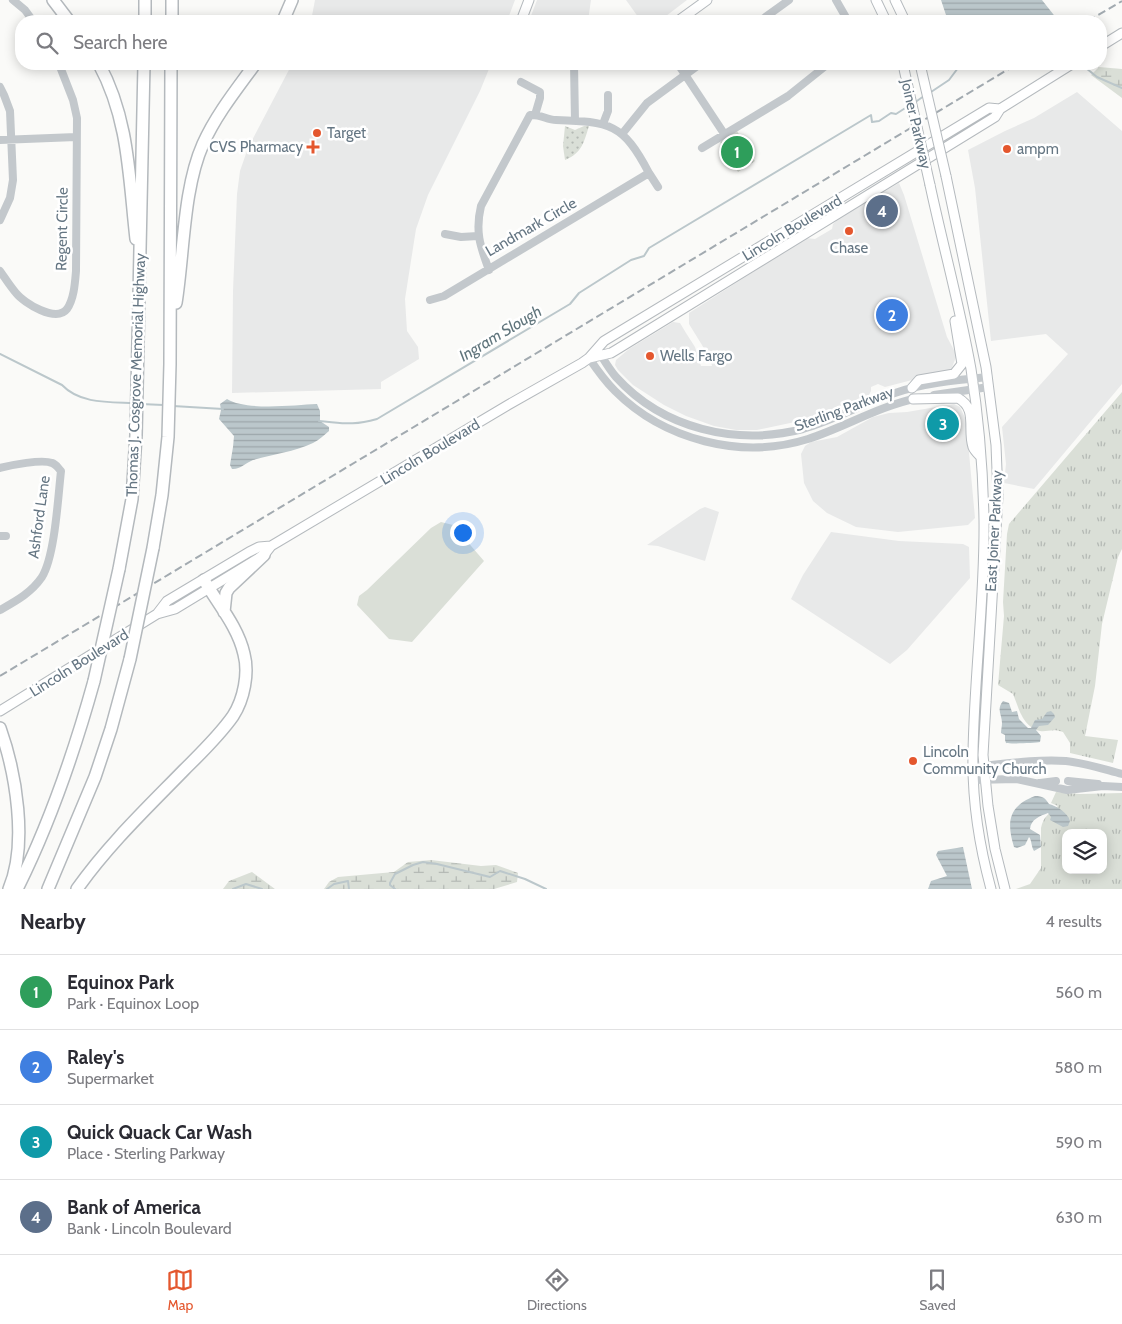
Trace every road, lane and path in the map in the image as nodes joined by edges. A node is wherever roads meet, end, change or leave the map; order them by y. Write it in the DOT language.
graph roads {
  1 [pos="13,0"];
  2 [pos="54,0"];
  3 [pos="143,0"];
  4 [pos="172,0"];
  5 [pos="292,0"];
  6 [pos="529,0"];
  7 [pos="707,0"];
  8 [pos="789,0"];
  9 [pos="836,0"];
  10 [pos="876,0"];
  11 [pos="895,0"];
  12 [pos="29,15"];
  13 [pos="65,15"];
  14 [pos="144,15"];
  15 [pos="172,15"];
  16 [pos="286,15"];
  17 [pos="523,15"];
  18 [pos="686,15"];
  19 [pos="768,15"];
  20 [pos="845,15"];
  21 [pos="883,15"];
  22 [pos="902,15"];
  23 [pos="1122,33"];
  24 [pos="1107,42"];
  25 [pos="61,70"];
  26 [pos="102,70"];
  27 [pos="144,70"];
  28 [pos="171,70"];
  29 [pos="251,70"];
  30 [pos="574,70"];
  31 [pos="682,70"];
  32 [pos="691,70"];
  33 [pos="820,70"];
  34 [pos="904,70"];
  35 [pos="921,70"];
  36 [pos="1062,70"];
  37 [pos="685,74"];
  38 [pos="521,82"];
  39 [pos="0,87"];
  40 [pos="608,95"];
  41 [pos="1000,109"];
  42 [pos="536,114"];
  43 [pos="575,121"];
  44 [pos="603,124"];
  45 [pos="622,134"];
  46 [pos="725,135"];
  47 [pos="76,137"];
  48 [pos="0,140"];
  49 [pos="11,140"];
  50 [pos="702,148"];
  51 [pos="649,173"];
  52 [pos="946,176"];
  53 [pos="930,185"];
  54 [pos="658,187"];
  55 [pos="0,220"];
  56 [pos="445,234"];
  57 [pos="478,236"];
  58 [pos="0,270"];
  59 [pos="488,270"];
  60 [pos="141,288"];
  61 [pos="430,300"];
  62 [pos="958,311"];
  63 [pos="170,341"];
  64 [pos="599,352"];
  65 [pos="590,358"];
  66 [pos="988,377"];
  67 [pos="972,379"];
  68 [pos="989,387"];
  69 [pos="912,388"];
  70 [pos="974,389"];
  71 [pos="913,399"];
  72 [pos="981,457"];
  73 [pos="0,468"];
  74 [pos="267,550"];
  75 [pos="206,584"];
  76 [pos="0,610"];
  77 [pos="224,612"];
  78 [pos="0,711"];
  79 [pos="0,728"];
  80 [pos="983,766"];
  81 [pos="973,767"];
  82 [pos="1122,774"];
  83 [pos="985,779"];
  84 [pos="974,780"];
  85 [pos="1056,781"];
  86 [pos="1068,782"];
  87 [pos="1036,784"];
  88 [pos="1103,786"];
  89 [pos="1122,787"];
  90 [pos="8,889"];
  91 [pos="17,889"];
  92 [pos="48,889"];
  93 [pos="77,889"];
  94 [pos="990,889"];
  95 [pos="1005,889"];
  1 -- 12 [label="street"];
  2 -- 13 [label="highway"];
  3 -- 14 [label="highway"];
  4 -- 15 [label="highway"];
  5 -- 16 [label="highway"];
  6 -- 17 [label="main road"];
  7 -- 18 [label="main road"];
  8 -- 19 [label="street"];
  9 -- 20 [label="street"];
  10 -- 21 [label="main road"];
  11 -- 22 [label="main road"];
  23 -- 24 [label="main road"];
  25 -- 47 [label="street, Regent Circle"];
  26 -- 60 [label="highway"];
  27 -- 60 [label="highway, Thomas J. Cosgrove Memorial Highway"];
  28 -- 63 [label="highway, Thomas J. Cosgrove Memorial Highway"];
  29 -- 63 [label="highway"];
  30 -- 43 [label="street"];
  31 -- 37 [label="street"];
  32 -- 37 [label="street"];
  33 -- 46 [label="street"];
  34 -- 53 [label="main road, Joiner Parkway, bridge"];
  35 -- 52 [label="main road, Joiner Parkway, bridge"];
  36 -- 41 [label="main road, Lincoln Boulevard"];
  37 -- 45 [label="street"];
  37 -- 46 [label="street"];
  38 -- 42 [label="street"];
  39 -- 49 [label="street"];
  40 -- 44 [label="street"];
  41 -- 64 [label="main road, Lincoln Boulevard"];
  41 -- 64 [label="main road, Lincoln Boulevard"];
  42 -- 43 [label="street"];
  42 -- 57 [label="street, Landmark Circle"];
  43 -- 44 [label="street"];
  44 -- 45 [label="street"];
  45 -- 51 [label="street"];
  46 -- 50 [label="street"];
  47 -- 49 [label="street"];
  47 -- 58 [label="street, Regent Circle"];
  48 -- 49 [label="street"];
  49 -- 55 [label="street"];
  51 -- 54 [label="street"];
  51 -- 59 [label="street, Landmark Circle"];
  52 -- 66 [label="main road, East Joiner Parkway"];
  53 -- 62 [label="main road, East Joiner Parkway"];
  56 -- 57 [label="street"];
  57 -- 59 [label="street, Landmark Circle"];
  59 -- 61 [label="street"];
  60 -- 91 [label="highway, Thomas J. Cosgrove Memorial Highway, bridge"];
  62 -- 67 [label="main road, East Joiner Parkway"];
  62 -- 69 [label="main road"];
  63 -- 92 [label="highway, Thomas J. Cosgrove Memorial Highway, bridge"];
  64 -- 65 [label="main road, Lincoln Boulevard"];
  64 -- 69 [label="street, Sterling Parkway"];
  65 -- 71 [label="street, Sterling Parkway"];
  65 -- 74 [label="main road, Lincoln Boulevard"];
  66 -- 67 [label="street, Sterling Parkway"];
  66 -- 68 [label="main road, East Joiner Parkway"];
  67 -- 69 [label="street, Sterling Parkway"];
  67 -- 70 [label="main road, East Joiner Parkway"];
  68 -- 70 [label="street, Sterling Parkway"];
  68 -- 80 [label="main road, East Joiner Parkway"];
  70 -- 71 [label="street, Sterling Parkway"];
  70 -- 72 [label="main road, East Joiner Parkway"];
  71 -- 72 [label="main road"];
  72 -- 81 [label="main road, East Joiner Parkway"];
  73 -- 76 [label="street, Ashford Lane"];
  74 -- 75 [label="main road, Lincoln Boulevard"];
  74 -- 77 [label="highway"];
  75 -- 77 [label="highway"];
  75 -- 78 [label="main road, Lincoln Boulevard"];
  77 -- 93 [label="highway"];
  79 -- 90 [label="highway"];
  80 -- 81 [label="street"];
  80 -- 82 [label="street"];
  80 -- 83 [label="main road, East Joiner Parkway"];
  81 -- 84 [label="main road, East Joiner Parkway"];
  83 -- 84 [label="street"];
  83 -- 87 [label="street"];
  83 -- 95 [label="main road, East Joiner Parkway"];
  84 -- 94 [label="main road, East Joiner Parkway"];
  85 -- 87 [label="street"];
  86 -- 88 [label="street"];
  87 -- 88 [label="street"];
  88 -- 89 [label="street"];
}
